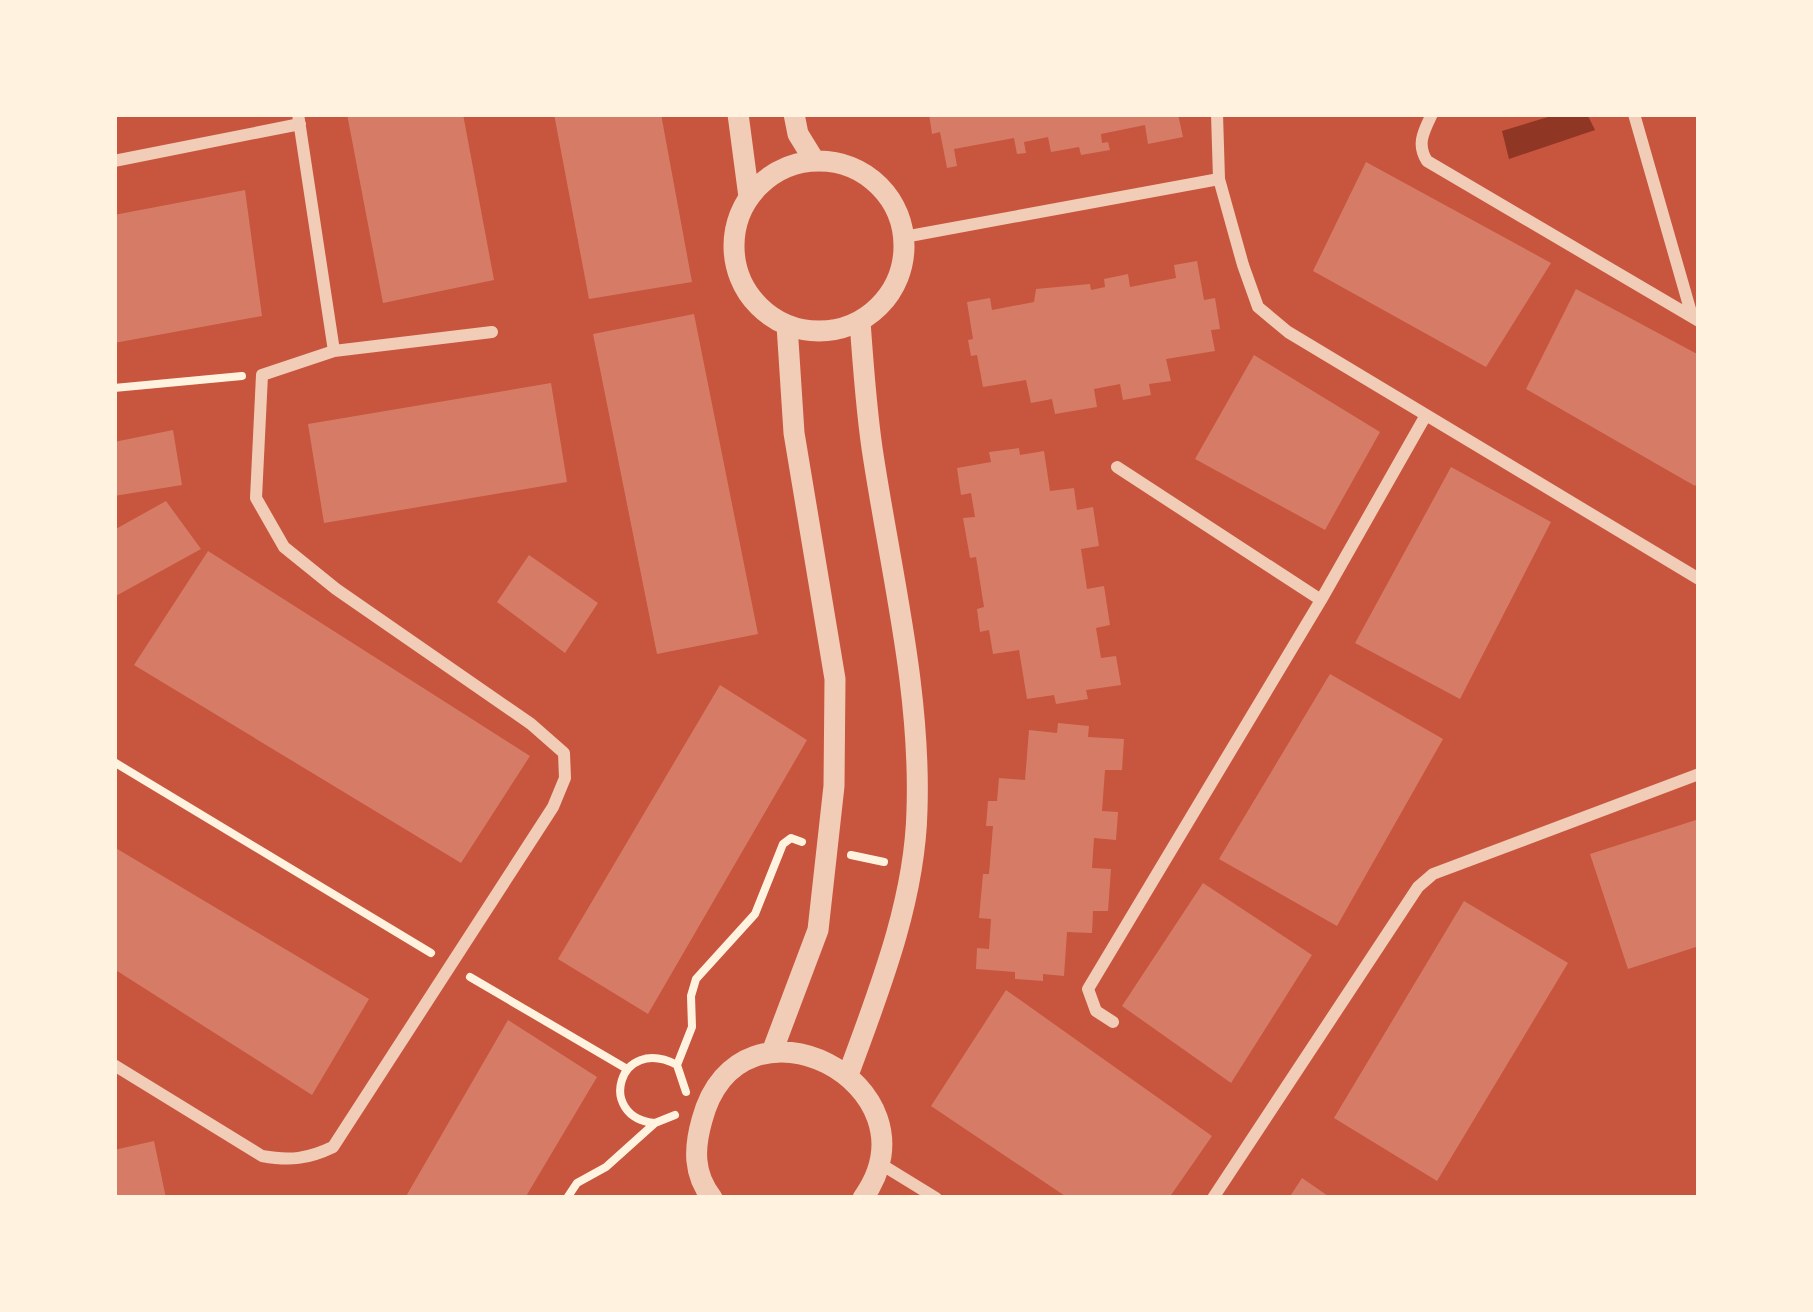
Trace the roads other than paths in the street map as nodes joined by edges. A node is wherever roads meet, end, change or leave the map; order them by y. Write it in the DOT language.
graph roads {
  1 [pos="738,114"];
  2 [pos="794,114"];
  3 [pos="1217,114"];
  4 [pos="1432,114"];
  5 [pos="1634,114"];
  6 [pos="299,119"];
  7 [pos="814,160"];
  8 [pos="114,161"];
  9 [pos="1219,179"];
  10 [pos="749,197"];
  11 [pos="904,236"];
  12 [pos="1696,320"];
  13 [pos="860,321"];
  14 [pos="787,325"];
  15 [pos="492,332"];
  16 [pos="334,351"];
  17 [pos="1426,415"];
  18 [pos="1117,466"];
  19 [pos="1699,578"];
  20 [pos="1321,600"];
  21 [pos="1699,774"];
  22 [pos="1112,1022"];
  23 [pos="772,1052"];
  24 [pos="114,1065"];
  25 [pos="848,1075"];
  26 [pos="879,1162"];
  27 [pos="707,1196"];
  28 [pos="863,1198"];
  29 [pos="936,1198"];
  30 [pos="1213,1198"];
  1 -- 10 [label="street"];
  2 -- 7 [label="street"];
  3 -- 9 [label="street"];
  4 -- 12 [label="street"];
  5 -- 12 [label="street"];
  6 -- 8 [label="street"];
  6 -- 16 [label="street"];
  7 -- 10 [label="street"];
  7 -- 11 [label="street"];
  9 -- 11 [label="street"];
  9 -- 17 [label="street"];
  10 -- 14 [label="street"];
  11 -- 13 [label="street"];
  13 -- 14 [label="street"];
  13 -- 25 [label="street"];
  14 -- 23 [label="street"];
  15 -- 16 [label="street"];
  16 -- 24 [label="street"];
  17 -- 19 [label="street"];
  17 -- 20 [label="street"];
  18 -- 20 [label="street"];
  20 -- 22 [label="street"];
  21 -- 30 [label="street"];
  23 -- 25 [label="street"];
  23 -- 27 [label="street"];
  25 -- 26 [label="street"];
  26 -- 28 [label="street"];
  26 -- 29 [label="street"];
}
